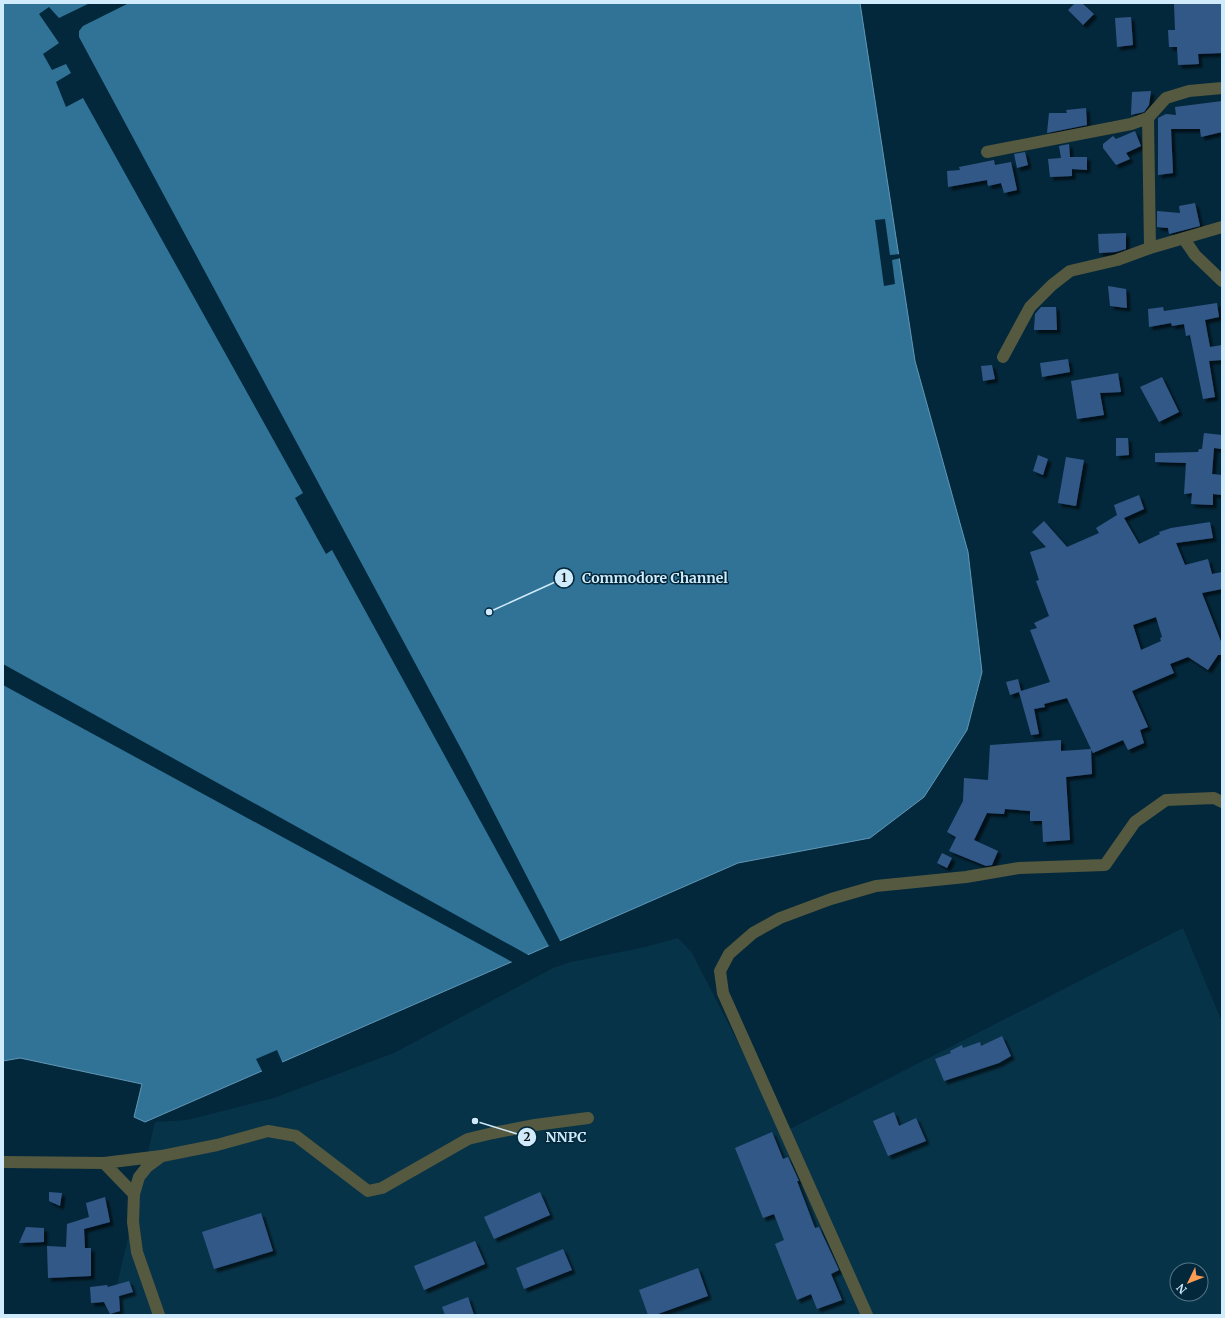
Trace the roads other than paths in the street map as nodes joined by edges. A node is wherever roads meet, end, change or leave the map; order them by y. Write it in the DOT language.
graph roads {
  1 [pos="1222,88"];
  2 [pos="1148,118"];
  3 [pos="987,152"];
  4 [pos="1222,227"];
  5 [pos="1184,239"];
  6 [pos="1150,248"];
  7 [pos="1222,281"];
  8 [pos="1003,357"];
  9 [pos="1222,802"];
  10 [pos="588,1118"];
  11 [pos="162,1156"];
  12 [pos="3,1162"];
  13 [pos="104,1162"];
  14 [pos="134,1194"];
  15 [pos="159,1315"];
  16 [pos="866,1315"];
  1 -- 2 [label="street"];
  2 -- 3 [label="street"];
  2 -- 6 [label="street"];
  4 -- 5 [label="street"];
  5 -- 6 [label="street"];
  5 -- 7 [label="street"];
  6 -- 8 [label="street"];
  9 -- 16 [label="street"];
  10 -- 11 [label="street"];
  11 -- 13 [label="street"];
  11 -- 14 [label="street"];
  12 -- 13 [label="street"];
  13 -- 14 [label="street"];
  14 -- 15 [label="street"];
}
